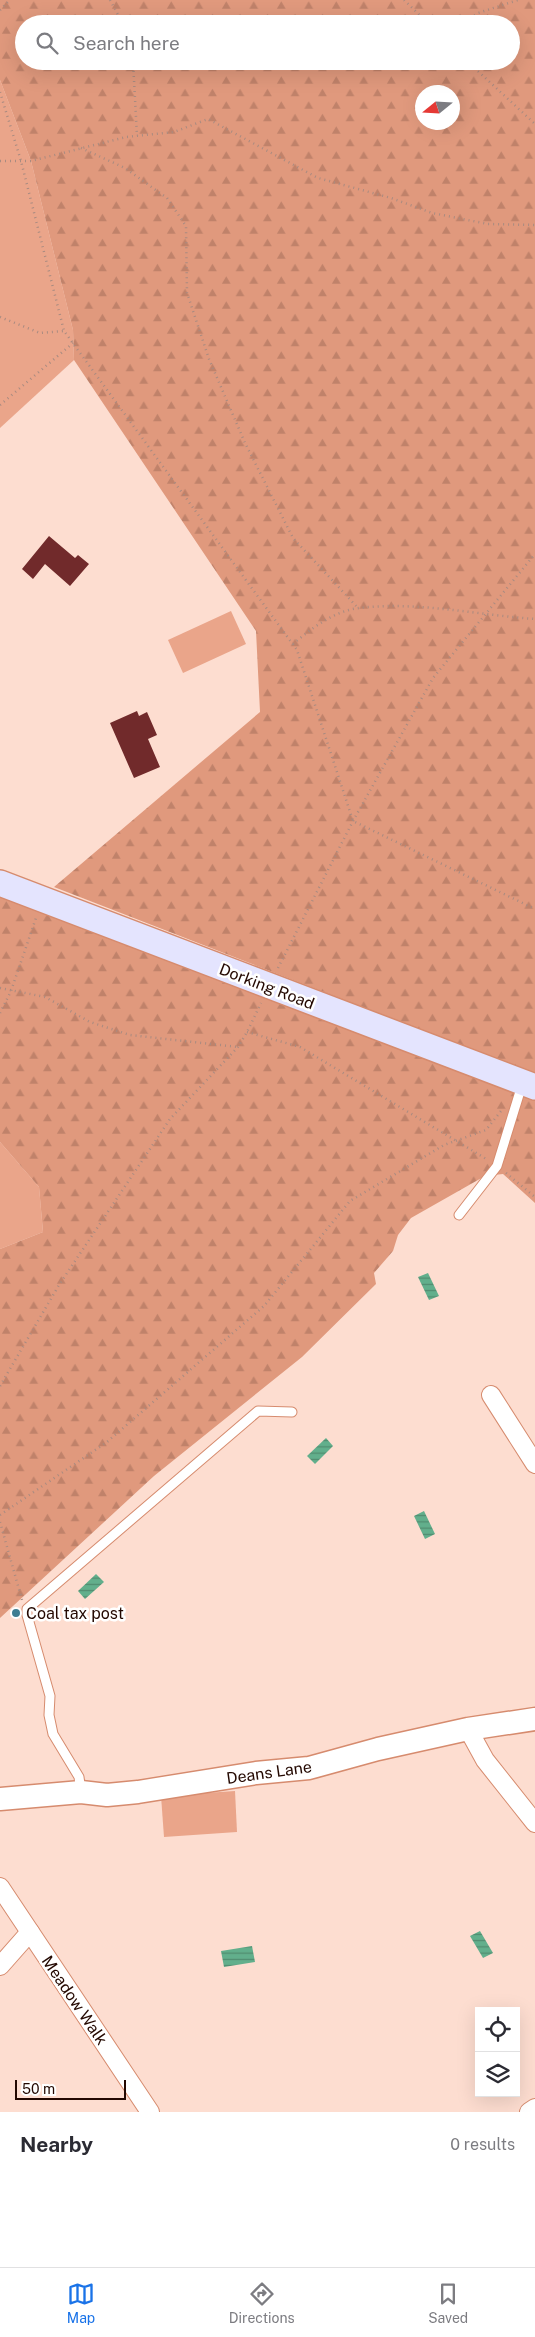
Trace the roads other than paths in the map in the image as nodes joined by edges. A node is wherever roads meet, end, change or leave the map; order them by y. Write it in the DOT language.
graph roads {
  1 [pos="0,883"];
  2 [pos="529,1085"];
  3 [pos="459,1215"];
  4 [pos="492,1395"];
  5 [pos="292,1412"];
  6 [pos="535,1464"];
  7 [pos="535,1719"];
  8 [pos="468,1729"];
  9 [pos="81,1792"];
  10 [pos="0,1799"];
  11 [pos="535,1823"];
  12 [pos="0,1887"];
  13 [pos="30,1932"];
  14 [pos="0,1966"];
  15 [pos="535,2108"];
  16 [pos="150,2112"];
  17 [pos="529,2112"];
  1 -- 2 [label="main road, Dorking Road"];
  2 -- 3 [label="lane"];
  4 -- 6 [label="street"];
  5 -- 9 [label="lane"];
  7 -- 8 [label="street, Deans Lane"];
  8 -- 9 [label="street, Deans Lane"];
  8 -- 11 [label="street"];
  9 -- 10 [label="street, Deans Lane"];
  12 -- 13 [label="street, Meadow Walk"];
  13 -- 14 [label="street"];
  13 -- 16 [label="street, Meadow Walk"];
  15 -- 17 [label="street"];
}
